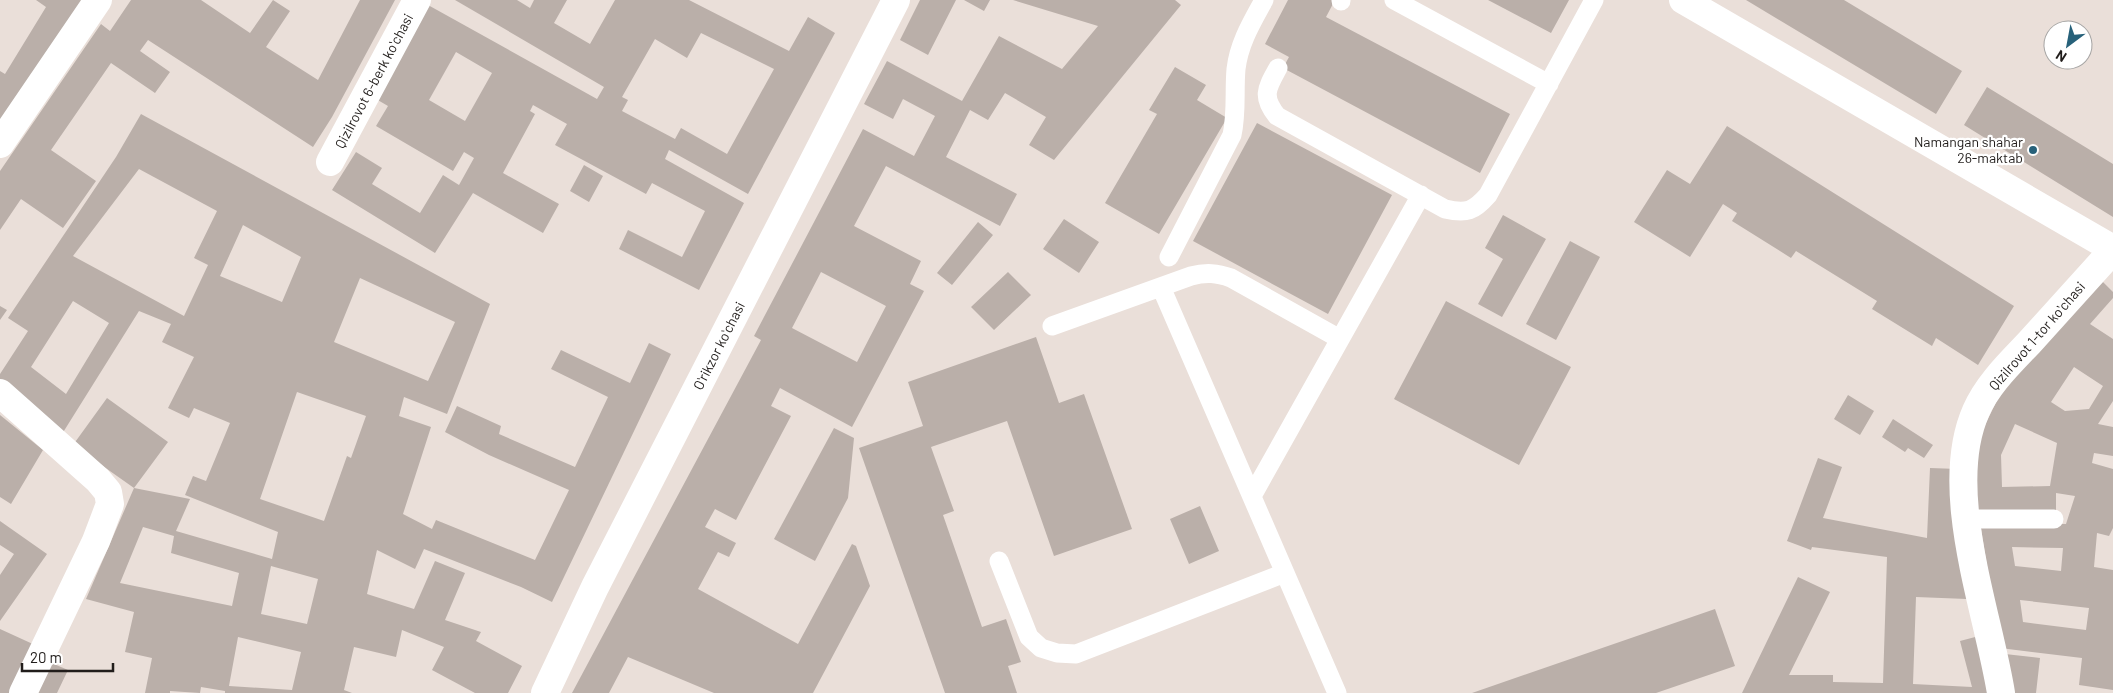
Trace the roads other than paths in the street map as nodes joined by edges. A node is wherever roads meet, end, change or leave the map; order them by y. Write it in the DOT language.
graph roads {
  1 [pos="98,0"];
  2 [pos="417,0"];
  3 [pos="896,0"];
  4 [pos="1264,0"];
  5 [pos="1394,0"];
  6 [pos="1594,0"];
  7 [pos="1683,0"];
  8 [pos="1278,68"];
  9 [pos="1549,84"];
  10 [pos="0,144"];
  11 [pos="330,162"];
  12 [pos="1421,195"];
  13 [pos="2113,250"];
  14 [pos="1169,257"];
  15 [pos="1161,287"];
  16 [pos="1052,326"];
  17 [pos="1340,339"];
  18 [pos="0,393"];
  19 [pos="1252,496"];
  20 [pos="1966,519"];
  21 [pos="2054,519"];
  22 [pos="999,560"];
  23 [pos="1285,573"];
  24 [pos="23,693"];
  25 [pos="545,693"];
  26 [pos="1337,693"];
  27 [pos="2001,693"];
  1 -- 10 [label="street"];
  2 -- 11 [label="street, Qizilrovot 6-berk koʻchasi"];
  3 -- 25 [label="street, Oʻrikzor koʻchasi"];
  4 -- 14 [label="lane"];
  5 -- 9 [label="lane"];
  6 -- 9 [label="lane"];
  7 -- 13 [label="street"];
  8 -- 12 [label="lane"];
  9 -- 12 [label="lane"];
  12 -- 17 [label="lane"];
  13 -- 20 [label="street, Qizilrovot 1-tor koʻchasi"];
  15 -- 16 [label="lane"];
  15 -- 17 [label="lane"];
  15 -- 19 [label="lane"];
  17 -- 19 [label="lane"];
  18 -- 24 [label="street"];
  19 -- 23 [label="lane"];
  20 -- 21 [label="lane"];
  20 -- 27 [label="street, Qizilrovot 1-tor koʻchasi"];
  22 -- 23 [label="lane"];
  23 -- 26 [label="lane"];
}
